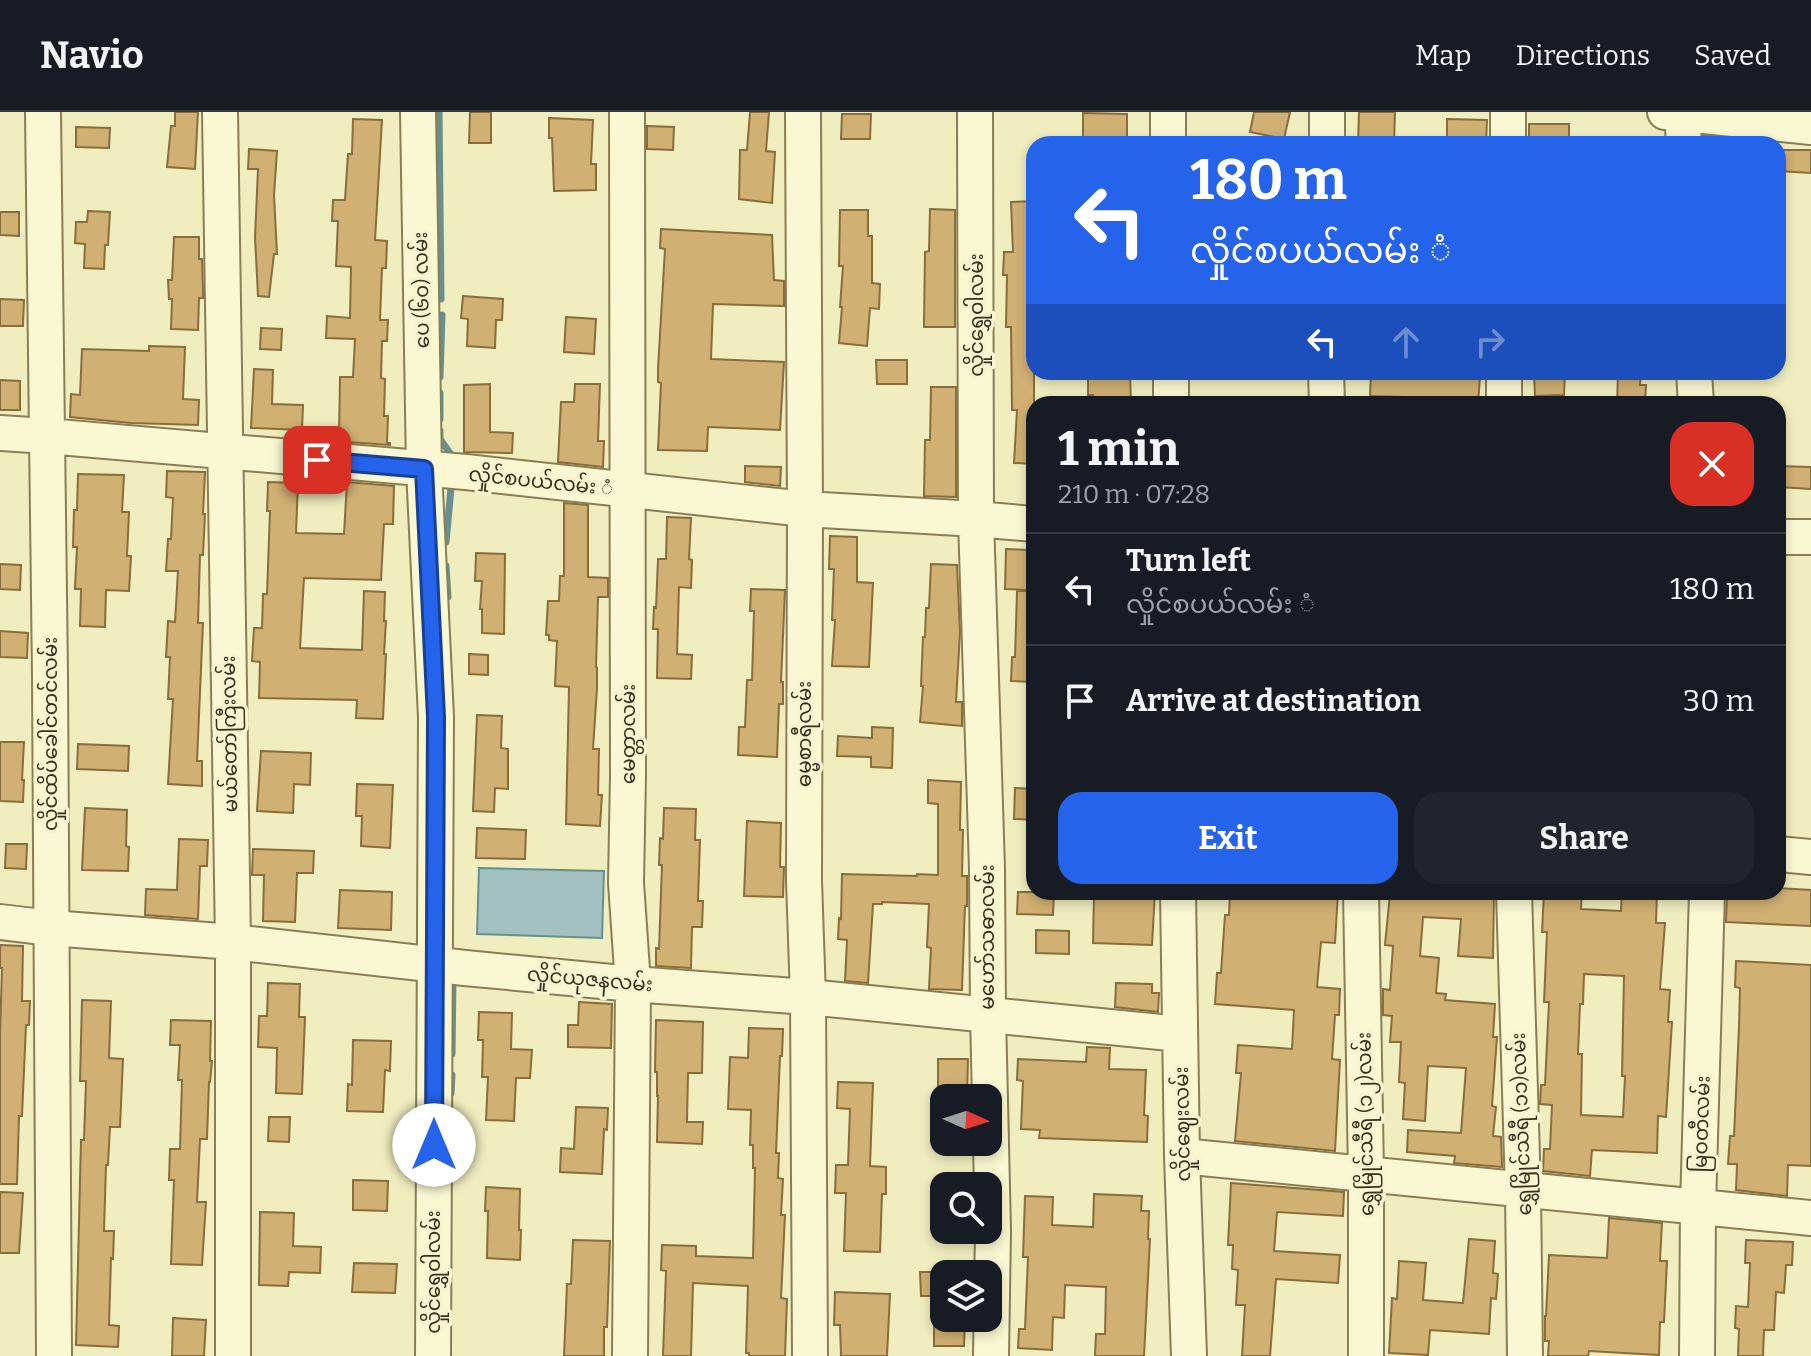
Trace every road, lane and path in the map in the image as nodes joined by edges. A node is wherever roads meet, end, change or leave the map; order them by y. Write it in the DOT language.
graph roads {
  1 [pos="43,112"];
  2 [pos="220,112"];
  3 [pos="418,112"];
  4 [pos="627,112"];
  5 [pos="803,112"];
  6 [pos="975,112"];
  7 [pos="1168,112"];
  8 [pos="1327,112"];
  9 [pos="1508,112"];
  10 [pos="1678,120"];
  11 [pos="1811,127"];
  12 [pos="1168,136"];
  13 [pos="1327,136"];
  14 [pos="1508,136"];
  15 [pos="0,433"];
  16 [pos="47,436"];
  17 [pos="224,452"];
  18 [pos="424,469"];
  19 [pos="627,490"];
  20 [pos="805,509"];
  21 [pos="976,519"];
  22 [pos="1026,523"];
  23 [pos="1786,537"];
  24 [pos="1811,537"];
  25 [pos="1786,855"];
  26 [pos="1811,857"];
  27 [pos="1178,900"];
  28 [pos="1361,900"];
  29 [pos="1514,900"];
  30 [pos="1707,900"];
  31 [pos="0,922"];
  32 [pos="51,928"];
  33 [pos="233,942"];
  34 [pos="434,964"];
  35 [pos="633,984"];
  36 [pos="808,997"];
  37 [pos="988,1015"];
  38 [pos="1180,1034"];
  39 [pos="1182,1156"];
  40 [pos="1366,1174"];
  41 [pos="1523,1191"];
  42 [pos="1698,1208"];
  43 [pos="1811,1218"];
  44 [pos="54,1356"];
  45 [pos="233,1356"];
  46 [pos="433,1356"];
  47 [pos="630,1356"];
  48 [pos="810,1356"];
  49 [pos="991,1356"];
  50 [pos="1189,1356"];
  51 [pos="1366,1356"];
  52 [pos="1525,1356"];
  53 [pos="1697,1356"];
  1 -- 16 [label="street, လှိုင်ထိပ်ခေါင်တင်လမ်း"];
  2 -- 17 [label="street, မယ်တော်ကြီးလမ်း"];
  3 -- 18 [label="street, ပေ (၆၀) လမ်း"];
  4 -- 19 [label="street, မေတ္တာလမ်း"];
  5 -- 20 [label="street, ဓမ္မစာရီလမ်း"];
  6 -- 21 [label="street, လှိုင်ရွှေဝါလမ်း"];
  7 -- 12 [label="street"];
  8 -- 13 [label="street"];
  9 -- 14 [label="street"];
  10 -- 11 [label="street"];
  15 -- 16 [label="street, လှိုင်စပယ်လမ်း ံ"];
  16 -- 17 [label="street, လှိုင်စပယ်လမ်း ံ"];
  16 -- 32 [label="street, လှိုင်ထိပ်ခေါင်တင်လမ်း"];
  17 -- 18 [label="street, လှိုင်စပယ်လမ်း ံ"];
  17 -- 33 [label="street, မယ်တော်ကြီးလမ်း"];
  18 -- 19 [label="street, လှိုင်စပယ်လမ်း ံ"];
  18 -- 34 [label="street, လှိုင်ရွှေဝါလမ်း"];
  19 -- 20 [label="street, လှိုင်စပယ်လမ်း ံ"];
  19 -- 35 [label="street, မေတ္တာလမ်း"];
  20 -- 21 [label="street, လှိုင်စပယ်လမ်း ံ"];
  20 -- 36 [label="street, ဓမ္မစာရီလမ်း"];
  21 -- 22 [label="street, လှိုင်စပယ်လမ်း ံ"];
  21 -- 37 [label="street, မဟော်သဓာလမ်း"];
  23 -- 24 [label="street"];
  25 -- 26 [label="street"];
  27 -- 38 [label="street, လှိုင်ဈေးလမ်း"];
  28 -- 40 [label="street, ရွှေမြိုင်သီရီ (၁၂)လမ်း"];
  29 -- 41 [label="street, ရွှေမြိုင်သီရီ (၁၁)လမ်း"];
  30 -- 42 [label="street, မြဝတီလမ်း"];
  31 -- 32 [label="street, လှိုင်ယုဇနလမ်း"];
  32 -- 33 [label="street, လှိုင်ယုဇနလမ်း"];
  32 -- 44 [label="street, လှိုင်ထိပ်ခေါင်တင်လမ်း"];
  33 -- 34 [label="street, လှိုင်ယုဇနလမ်း"];
  33 -- 45 [label="street, မယ်တော်ကြီးလမ်း"];
  34 -- 35 [label="street, လှိုင်ယုဇနလမ်း"];
  34 -- 46 [label="street, လှိုင်ရွှေဝါလမ်း"];
  35 -- 36 [label="street, လှိုင်ယုဇနလမ်း"];
  35 -- 47 [label="street, မေတ္တာလမ်း"];
  36 -- 37 [label="street, လှိုင်ယုဇနလမ်း"];
  36 -- 48 [label="street, ဓမ္မစာရီလမ်း"];
  37 -- 38 [label="street, လှိုင်ယုဇနလမ်း"];
  37 -- 49 [label="street, မဟော်သဓာလမ်း"];
  38 -- 39 [label="street, လှိုင်ဈေးလမ်း"];
  39 -- 40 [label="street"];
  39 -- 50 [label="street, လှိုင်ဈေးလမ်း"];
  40 -- 41 [label="street"];
  40 -- 51 [label="street, ရွှေမြိုင်သီရီ (၁၂)လမ်း"];
  41 -- 42 [label="street"];
  41 -- 52 [label="street, ရွှေမြိုင်သီရီ (၁၁)လမ်း"];
  42 -- 43 [label="street"];
  42 -- 53 [label="street, မြဝတီလမ်း"];
}
